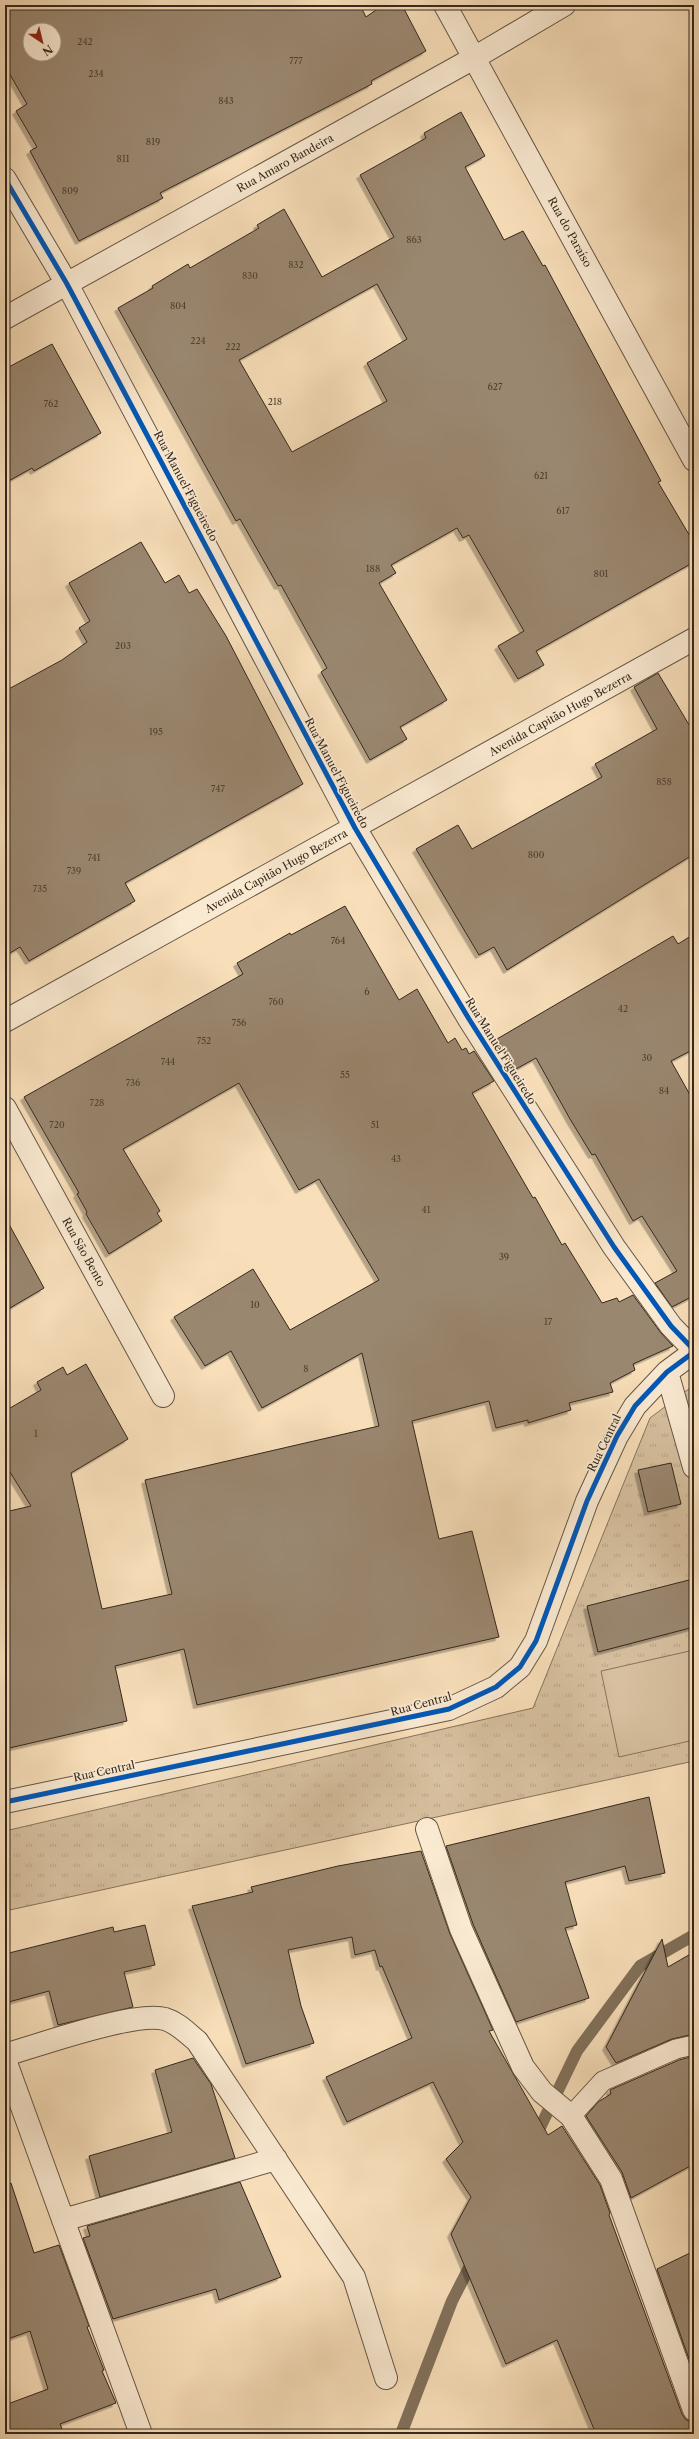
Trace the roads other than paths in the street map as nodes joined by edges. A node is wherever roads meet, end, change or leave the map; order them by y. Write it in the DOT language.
graph roads {
  1 [pos="445,5"];
  2 [pos="564,5"];
  3 [pos="474,58"];
  4 [pos="5,179"];
  5 [pos="68,284"];
  6 [pos="5,318"];
  7 [pos="694,460"];
  8 [pos="694,639"];
  9 [pos="355,828"];
  10 [pos="5,1021"];
  11 [pos="5,1108"];
  12 [pos="694,1351"];
  13 [pos="667,1372"];
  14 [pos="163,1396"];
  15 [pos="694,1467"];
  16 [pos="5,1802"];
  17 [pos="428,1829"];
  18 [pos="694,2045"];
  19 [pos="5,2055"];
  20 [pos="5,2060"];
  21 [pos="567,2113"];
  22 [pos="276,2160"];
  23 [pos="63,2220"];
  24 [pos="386,2378"];
  25 [pos="694,2410"];
  26 [pos="140,2434"];
  1 -- 3 [label="street, Rua do Paraíso"];
  2 -- 3 [label="street, Rua Amaro Bandeira"];
  3 -- 5 [label="street, Rua Amaro Bandeira"];
  3 -- 7 [label="street, Rua do Paraíso"];
  4 -- 5 [label="street, Rua Manuel Figueiredo"];
  5 -- 6 [label="street, Rua Amaro Bandeira"];
  5 -- 9 [label="street, Rua Manuel Figueiredo"];
  8 -- 9 [label="street, Avenida Capitão Hugo Bezerra"];
  9 -- 10 [label="street, Avenida Capitão Hugo Bezerra"];
  9 -- 12 [label="street, Rua Manuel Figueiredo"];
  11 -- 14 [label="street, Rua São Bento"];
  12 -- 13 [label="street, Rua Central"];
  13 -- 15 [label="street"];
  13 -- 16 [label="street, Rua Central"];
  17 -- 21 [label="street"];
  18 -- 21 [label="lane"];
  19 -- 22 [label="street"];
  20 -- 23 [label="street"];
  21 -- 25 [label="street"];
  22 -- 23 [label="street"];
  22 -- 24 [label="street"];
  23 -- 26 [label="street"];
}
